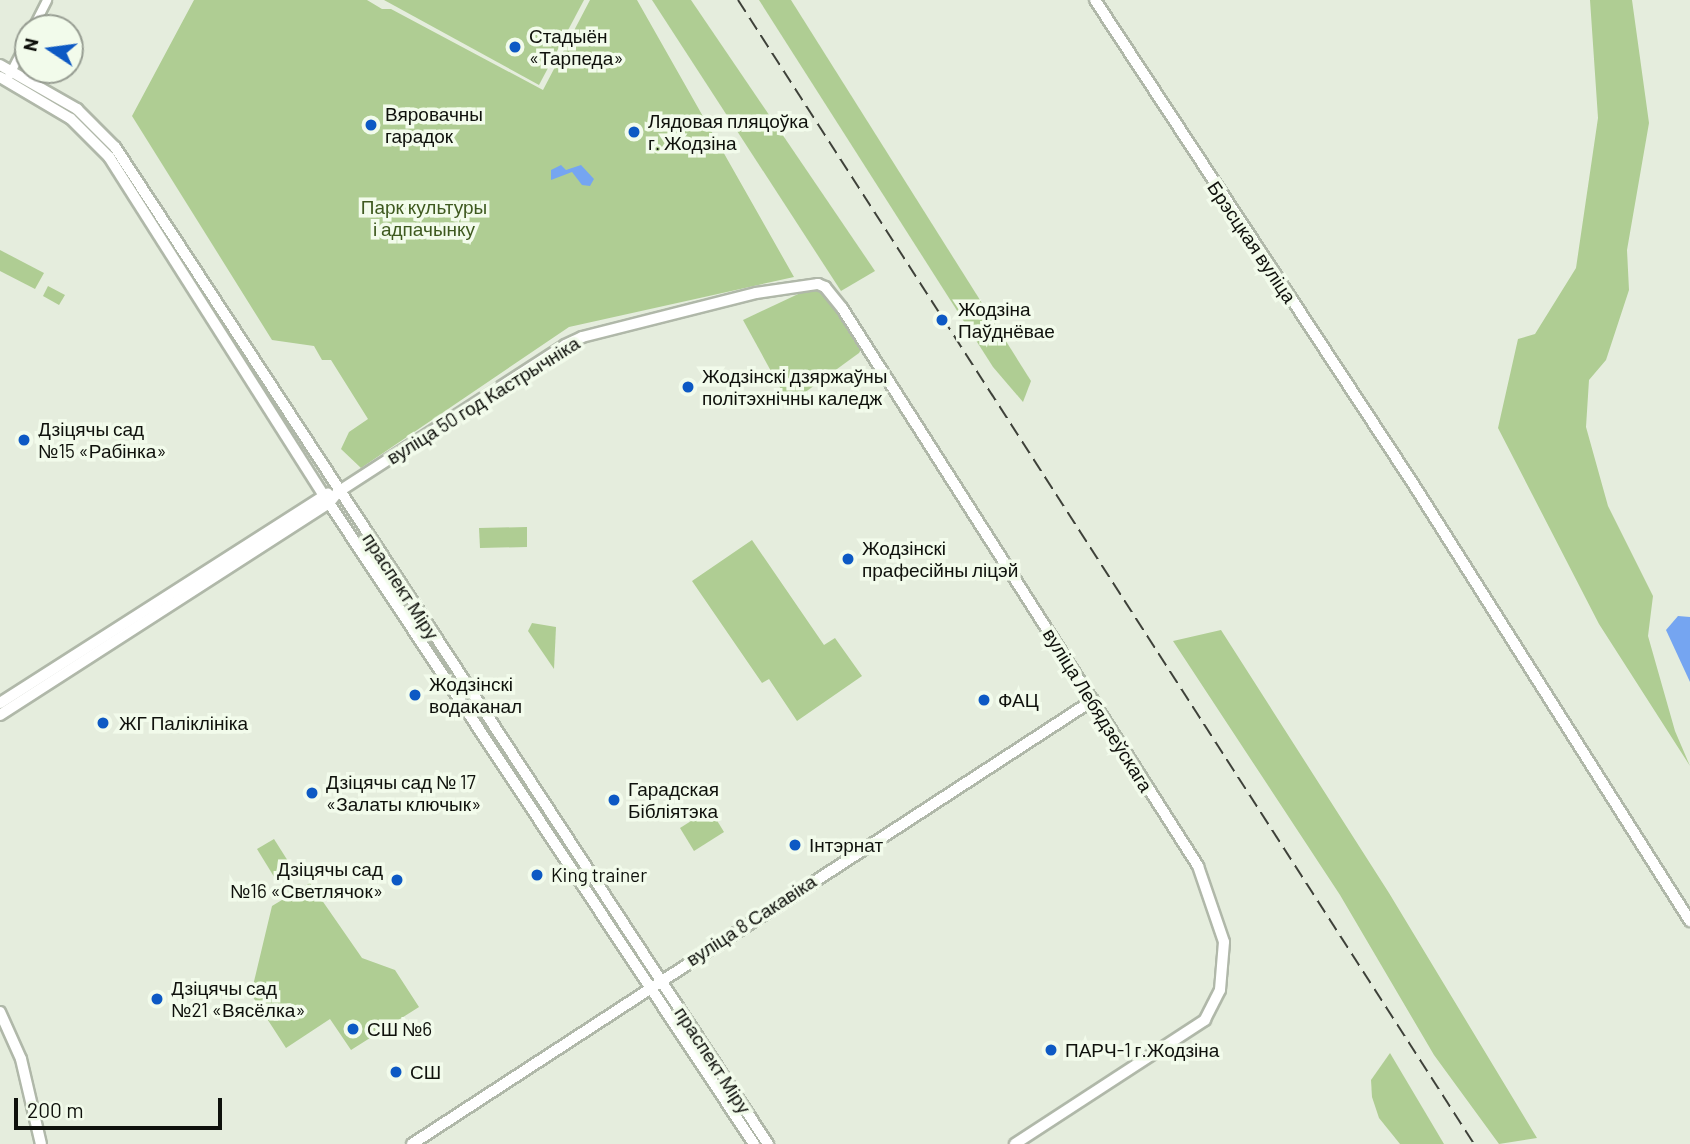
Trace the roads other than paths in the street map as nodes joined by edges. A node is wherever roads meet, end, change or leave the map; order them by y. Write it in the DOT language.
graph roads {
  1 [pos="1095,0"];
  2 [pos="0,65"];
  3 [pos="6,76"];
  4 [pos="756,293"];
  5 [pos="225,314"];
  6 [pos="216,322"];
  7 [pos="338,492"];
  8 [pos="326,498"];
  9 [pos="462,690"];
  10 [pos="1093,701"];
  11 [pos="0,702"];
  12 [pos="0,715"];
  13 [pos="1690,921"];
  14 [pos="655,983"];
  15 [pos="0,1012"];
  16 [pos="756,1126"];
  17 [pos="746,1133"];
  18 [pos="41,1144"];
  19 [pos="412,1144"];
  20 [pos="754,1144"];
  21 [pos="768,1144"];
  22 [pos="1015,1144"];
  1 -- 13 [label="main road, Брэсцкая вуліца"];
  2 -- 3 [label="main road, праспект Міру"];
  3 -- 5 [label="main road, праспект Міру"];
  3 -- 6 [label="main road, праспект Міру"];
  4 -- 7 [label="main road, вуліца 50 год Кастрычніка"];
  4 -- 10 [label="main road, вуліца Лебядзеўскага"];
  5 -- 6 [label="main road"];
  5 -- 7 [label="main road, праспект Міру"];
  6 -- 8 [label="main road, праспект Міру"];
  7 -- 8 [label="main road, вуліца 50 год Кастрычніка"];
  7 -- 9 [label="main road, праспект Міру"];
  8 -- 9 [label="main road, праспект Міру"];
  8 -- 11 [label="main road, вуліца 50 год Кастрычніка"];
  8 -- 12 [label="main road, вуліца 50 год Кастрычніка"];
  9 -- 14 [label="main road, праспект Міру"];
  10 -- 14 [label="main road, вуліца 8 Сакавіка"];
  10 -- 22 [label="main road, вуліца Лебядзеўскага"];
  14 -- 16 [label="main road, праспект Міру"];
  14 -- 17 [label="main road, праспект Міру"];
  14 -- 19 [label="main road, вуліца 8 Сакавіка"];
  15 -- 18 [label="main road"];
  16 -- 17 [label="main road"];
  16 -- 21 [label="main road, праспект Міру"];
  17 -- 20 [label="main road, праспект Міру"];
}
